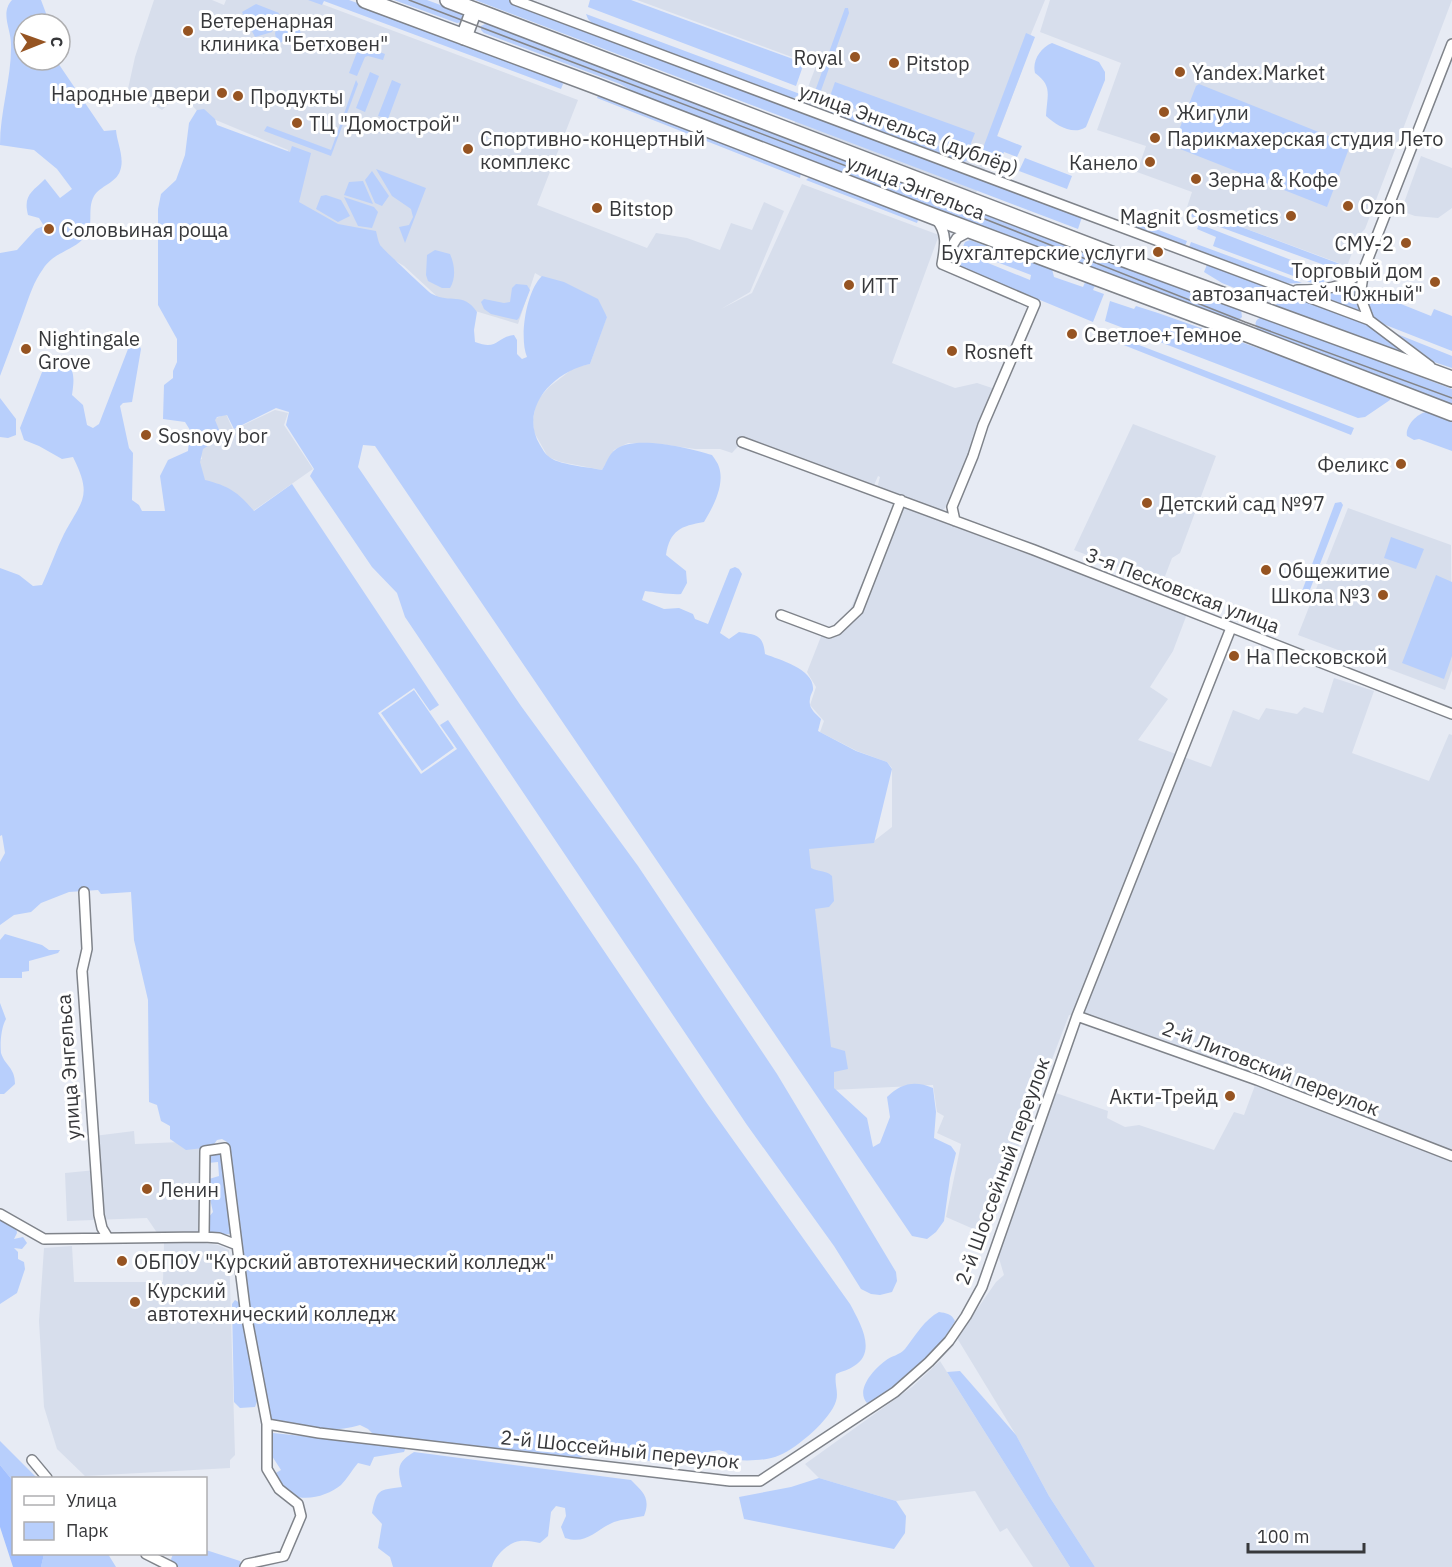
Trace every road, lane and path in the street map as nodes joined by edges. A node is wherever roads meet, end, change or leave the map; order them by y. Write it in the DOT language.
graph roads {
  1 [pos="364,0"];
  2 [pos="448,0"];
  3 [pos="515,0"];
  4 [pos="474,10"];
  5 [pos="464,37"];
  6 [pos="1452,44"];
  7 [pos="935,217"];
  8 [pos="972,231"];
  9 [pos="942,264"];
  10 [pos="1364,269"];
  11 [pos="1291,291"];
  12 [pos="1252,306"];
  13 [pos="1369,320"];
  14 [pos="1242,332"];
  15 [pos="1447,377"];
  16 [pos="1452,413"];
  17 [pos="742,442"];
  18 [pos="901,500"];
  19 [pos="955,521"];
  20 [pos="781,615"];
  21 [pos="1231,628"];
  22 [pos="1452,714"];
  23 [pos="84,892"];
  24 [pos="1077,1016"];
  25 [pos="1452,1156"];
  26 [pos="0,1214"];
  27 [pos="204,1237"];
  28 [pos="108,1238"];
  29 [pos="237,1245"];
  30 [pos="267,1424"];
  31 [pos="32,1460"];
  32 [pos="45,1477"];
  33 [pos="148,1555"];
  34 [pos="172,1567"];
  35 [pos="245,1567"];
  1 -- 5 [label="main road, улица Энгельса"];
  2 -- 4 [label="main road, улица Энгельса"];
  3 -- 11 [label="street, улица Энгельса (дублёр)"];
  4 -- 5 [label="main road"];
  4 -- 12 [label="main road, улица Энгельса"];
  5 -- 7 [label="main road, улица Энгельса"];
  6 -- 10 [label="street"];
  7 -- 8 [label="main road, улица Энгельса"];
  7 -- 9 [label="street"];
  8 -- 9 [label="street"];
  8 -- 14 [label="main road, улица Энгельса"];
  9 -- 19 [label="street"];
  10 -- 11 [label="street"];
  10 -- 13 [label="street"];
  11 -- 13 [label="street, улица Энгельса (дублёр)"];
  12 -- 14 [label="main road"];
  12 -- 15 [label="main road, улица Энгельса"];
  13 -- 15 [label="street, улица Энгельса (дублёр)"];
  14 -- 16 [label="main road, улица Энгельса"];
  17 -- 18 [label="street, 3-я Песковская улица"];
  18 -- 19 [label="street, 3-я Песковская улица"];
  18 -- 20 [label="street"];
  19 -- 21 [label="street, 3-я Песковская улица"];
  21 -- 22 [label="street, 3-я Песковская улица"];
  21 -- 24 [label="street, 2-й Шоссейный переулок"];
  23 -- 28 [label="street, улица Энгельса"];
  24 -- 25 [label="street, 2-й Литовский переулок"];
  24 -- 30 [label="street, 2-й Шоссейный переулок"];
  26 -- 28 [label="street"];
  27 -- 28 [label="street"];
  27 -- 29 [label="street"];
  27 -- 29 [label="street"];
  29 -- 30 [label="street"];
  30 -- 35 [label="street"];
  31 -- 32 [label="street"];
  33 -- 34 [label="street"];
}
